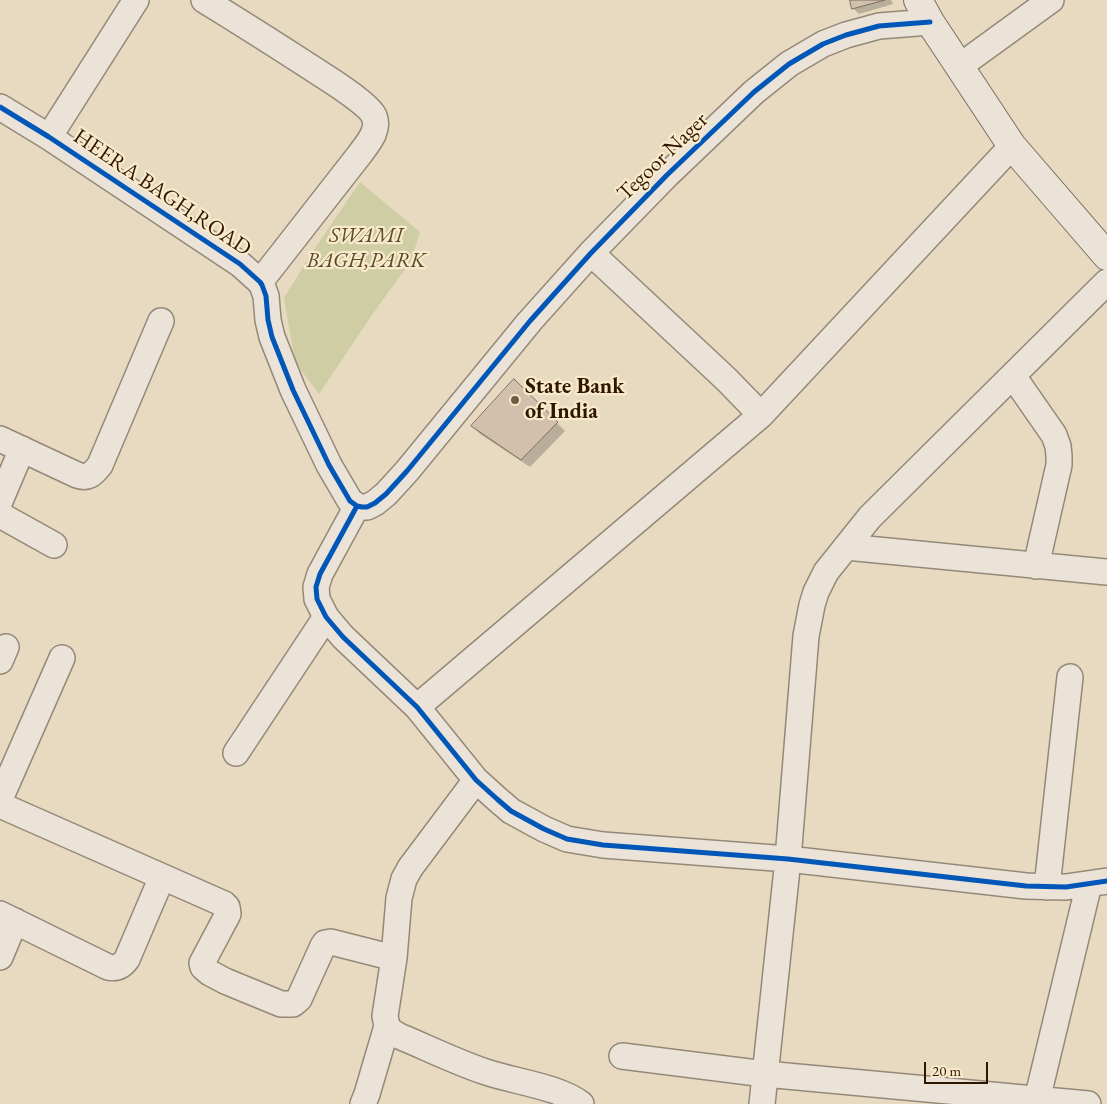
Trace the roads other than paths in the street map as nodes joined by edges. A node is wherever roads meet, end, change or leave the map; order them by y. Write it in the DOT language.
graph roads {
  1 [pos="136,0"];
  2 [pos="204,0"];
  3 [pos="1051,0"];
  4 [pos="924,11"];
  5 [pos="960,66"];
  6 [pos="0,107"];
  7 [pos="49,137"];
  8 [pos="1012,146"];
  9 [pos="591,253"];
  10 [pos="1107,256"];
  11 [pos="260,282"];
  12 [pos="1107,282"];
  13 [pos="161,321"];
  14 [pos="1013,376"];
  15 [pos="761,415"];
  16 [pos="11,444"];
  17 [pos="0,501"];
  18 [pos="357,506"];
  19 [pos="0,515"];
  20 [pos="54,545"];
  21 [pos="846,548"];
  22 [pos="1036,566"];
  23 [pos="1107,572"];
  24 [pos="326,617"];
  25 [pos="62,658"];
  26 [pos="1070,677"];
  27 [pos="417,707"];
  28 [pos="236,753"];
  29 [pos="476,780"];
  30 [pos="0,798"];
  31 [pos="0,805"];
  32 [pos="788,859"];
  33 [pos="162,877"];
  34 [pos="1098,883"];
  35 [pos="1047,887"];
  36 [pos="7,918"];
  37 [pos="0,957"];
  38 [pos="394,958"];
  39 [pos="387,1026"];
  40 [pos="622,1056"];
  41 [pos="764,1074"];
  42 [pos="1036,1102"];
  43 [pos="363,1104"];
  44 [pos="581,1104"];
  45 [pos="762,1104"];
  46 [pos="1088,1104"];
  1 -- 7 [label="street"];
  2 -- 11 [label="street"];
  3 -- 5 [label="street"];
  4 -- 5 [label="street"];
  4 -- 9 [label="street, Tegoor Nager"];
  5 -- 8 [label="street"];
  6 -- 7 [label="street, HEERA BAGH,ROAD"];
  7 -- 11 [label="street, HEERA BAGH,ROAD"];
  8 -- 10 [label="street"];
  8 -- 15 [label="street"];
  9 -- 15 [label="street"];
  9 -- 18 [label="street, Tegoor Nager"];
  11 -- 18 [label="street, HEERA BAGH,ROAD"];
  12 -- 14 [label="street"];
  13 -- 16 [label="street"];
  14 -- 21 [label="street"];
  14 -- 22 [label="street"];
  15 -- 27 [label="street"];
  16 -- 17 [label="street"];
  18 -- 24 [label="street"];
  19 -- 20 [label="street"];
  21 -- 22 [label="street"];
  21 -- 32 [label="street"];
  22 -- 23 [label="street"];
  24 -- 27 [label="street"];
  24 -- 28 [label="street"];
  25 -- 30 [label="street"];
  26 -- 35 [label="street"];
  27 -- 29 [label="street"];
  29 -- 32 [label="street"];
  29 -- 38 [label="street"];
  31 -- 33 [label="street"];
  32 -- 35 [label="street"];
  32 -- 41 [label="street"];
  33 -- 36 [label="street"];
  33 -- 38 [label="street"];
  34 -- 35 [label="street"];
  34 -- 42 [label="street"];
  36 -- 37 [label="street"];
  38 -- 39 [label="street"];
  39 -- 43 [label="street"];
  39 -- 44 [label="street"];
  40 -- 41 [label="street"];
  41 -- 42 [label="street"];
  41 -- 45 [label="street"];
  42 -- 46 [label="street"];
}
